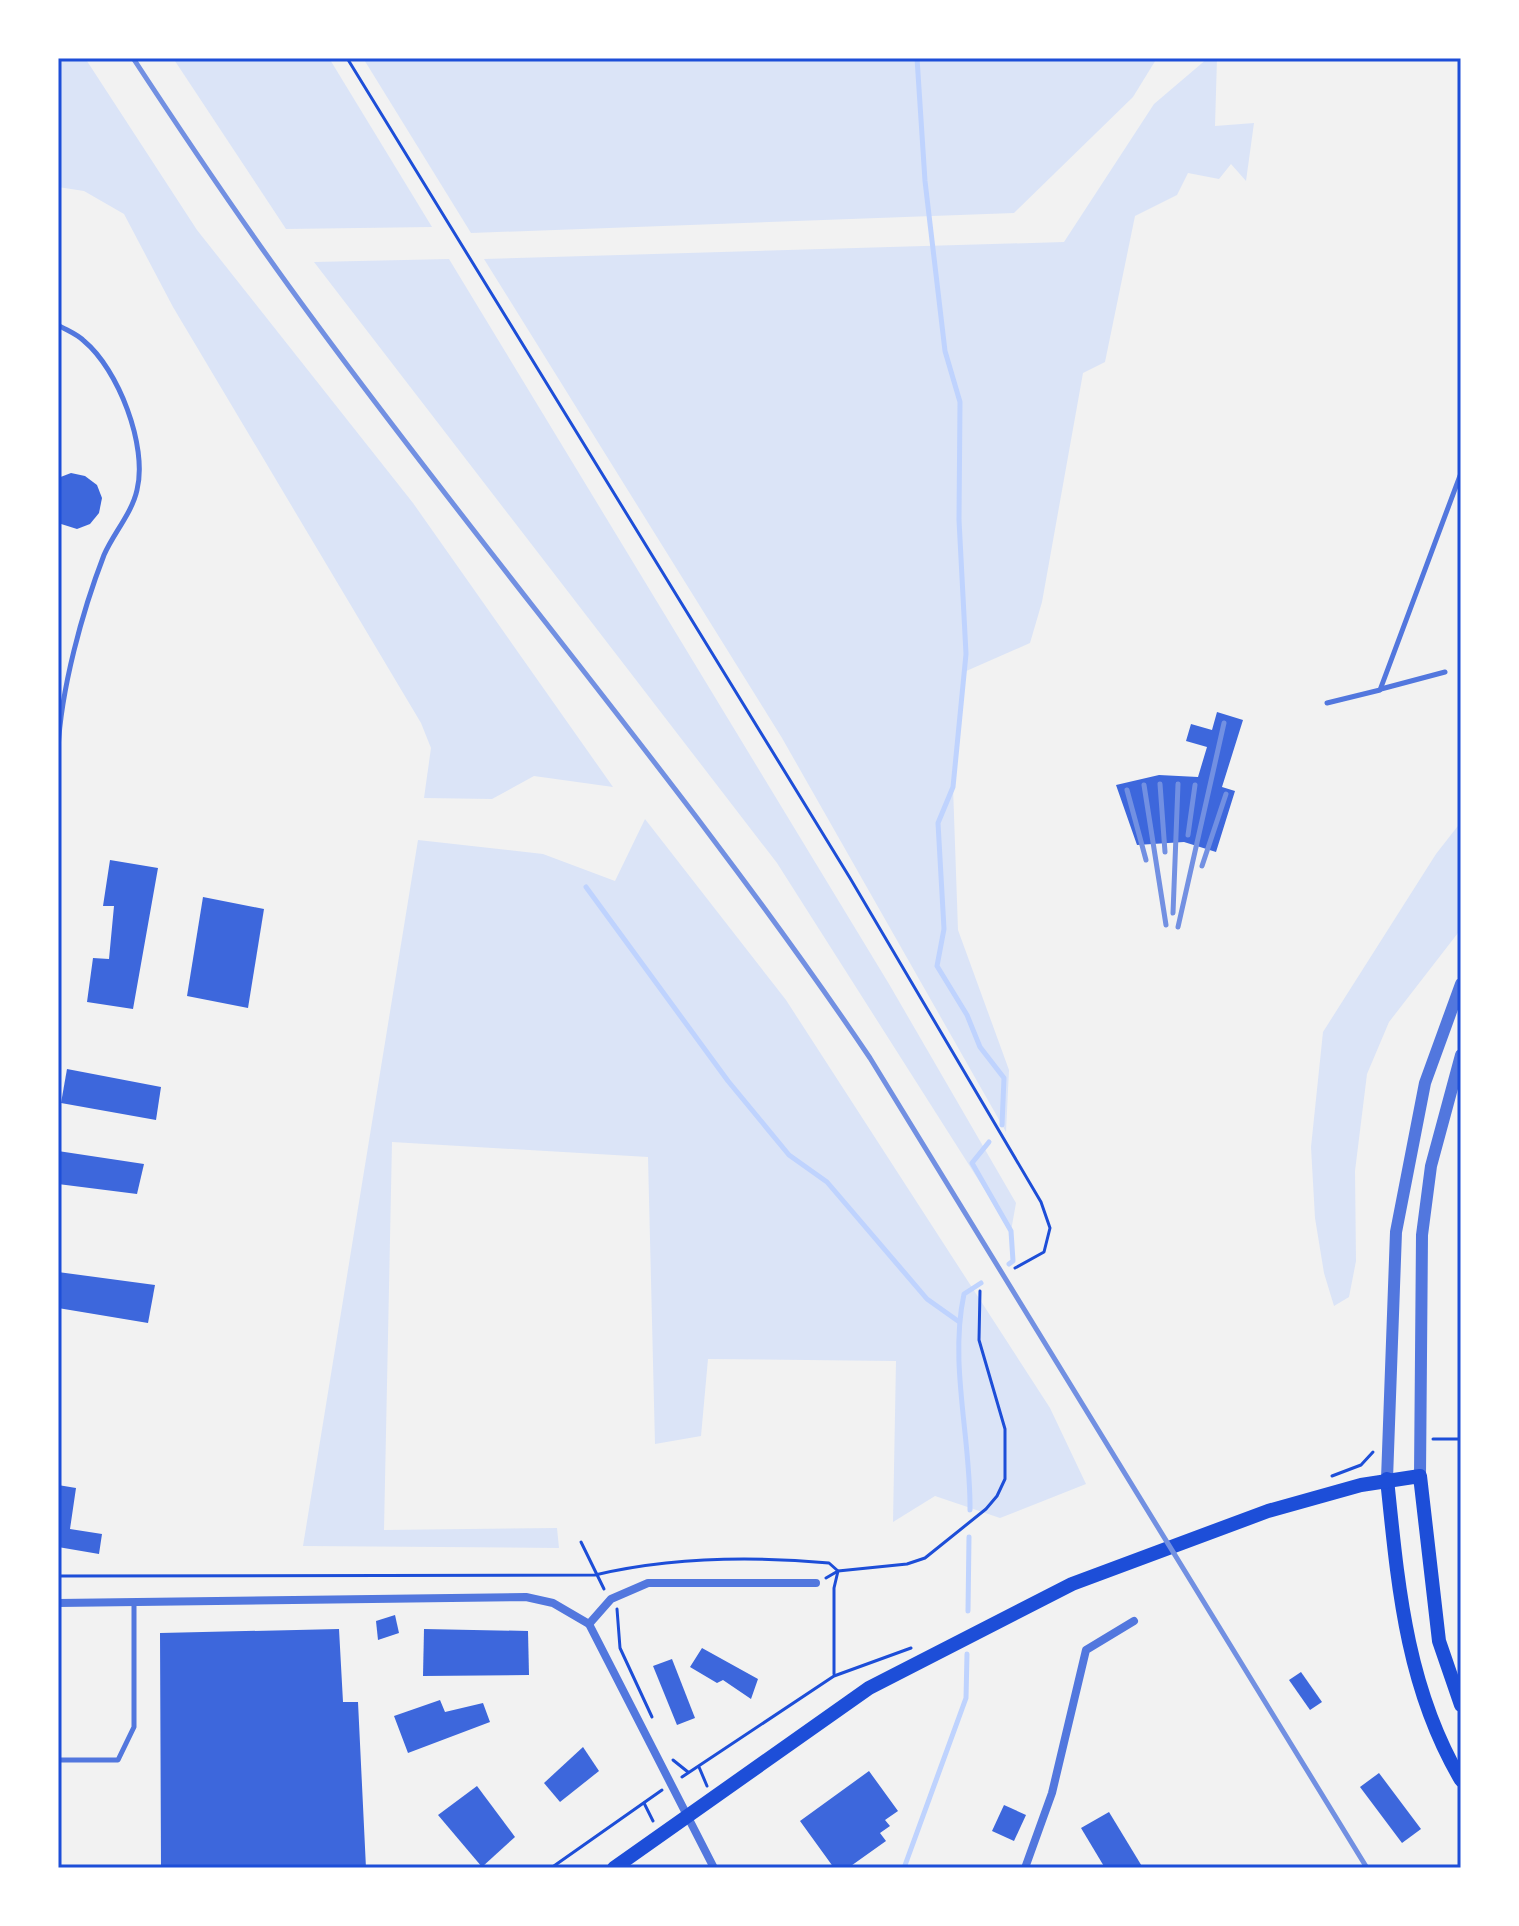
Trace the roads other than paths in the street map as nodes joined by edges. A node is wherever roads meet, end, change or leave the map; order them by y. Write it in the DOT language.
graph roads {
  1 [pos="58,325"];
  2 [pos="1461,473"];
  3 [pos="1445,672"];
  4 [pos="1380,690"];
  5 [pos="1327,703"];
  6 [pos="58,740"];
  7 [pos="58,750"];
  8 [pos="1461,984"];
  9 [pos="1461,1055"];
  10 [pos="1420,1476"];
  11 [pos="1387,1479"];
  12 [pos="816,1583"];
  13 [pos="134,1601"];
  14 [pos="58,1603"];
  15 [pos="1134,1621"];
  16 [pos="589,1624"];
  17 [pos="1461,1705"];
  18 [pos="58,1760"];
  19 [pos="1461,1780"];
  20 [pos="685,1815"];
  21 [pos="614,1868"];
  22 [pos="714,1868"];
  23 [pos="1025,1868"];
  1 -- 6 [label="lane"];
  2 -- 4 [label="lane"];
  3 -- 4 [label="lane"];
  4 -- 5 [label="lane"];
  6 -- 7 [label="lane"];
  8 -- 11 [label="street"];
  9 -- 10 [label="street"];
  10 -- 11 [label="main road"];
  10 -- 17 [label="main road"];
  11 -- 19 [label="main road"];
  11 -- 20 [label="main road"];
  12 -- 16 [label="street"];
  13 -- 14 [label="street"];
  13 -- 16 [label="street"];
  13 -- 18 [label="lane"];
  15 -- 23 [label="street"];
  16 -- 20 [label="street"];
  20 -- 21 [label="main road"];
  20 -- 22 [label="street"];
}
